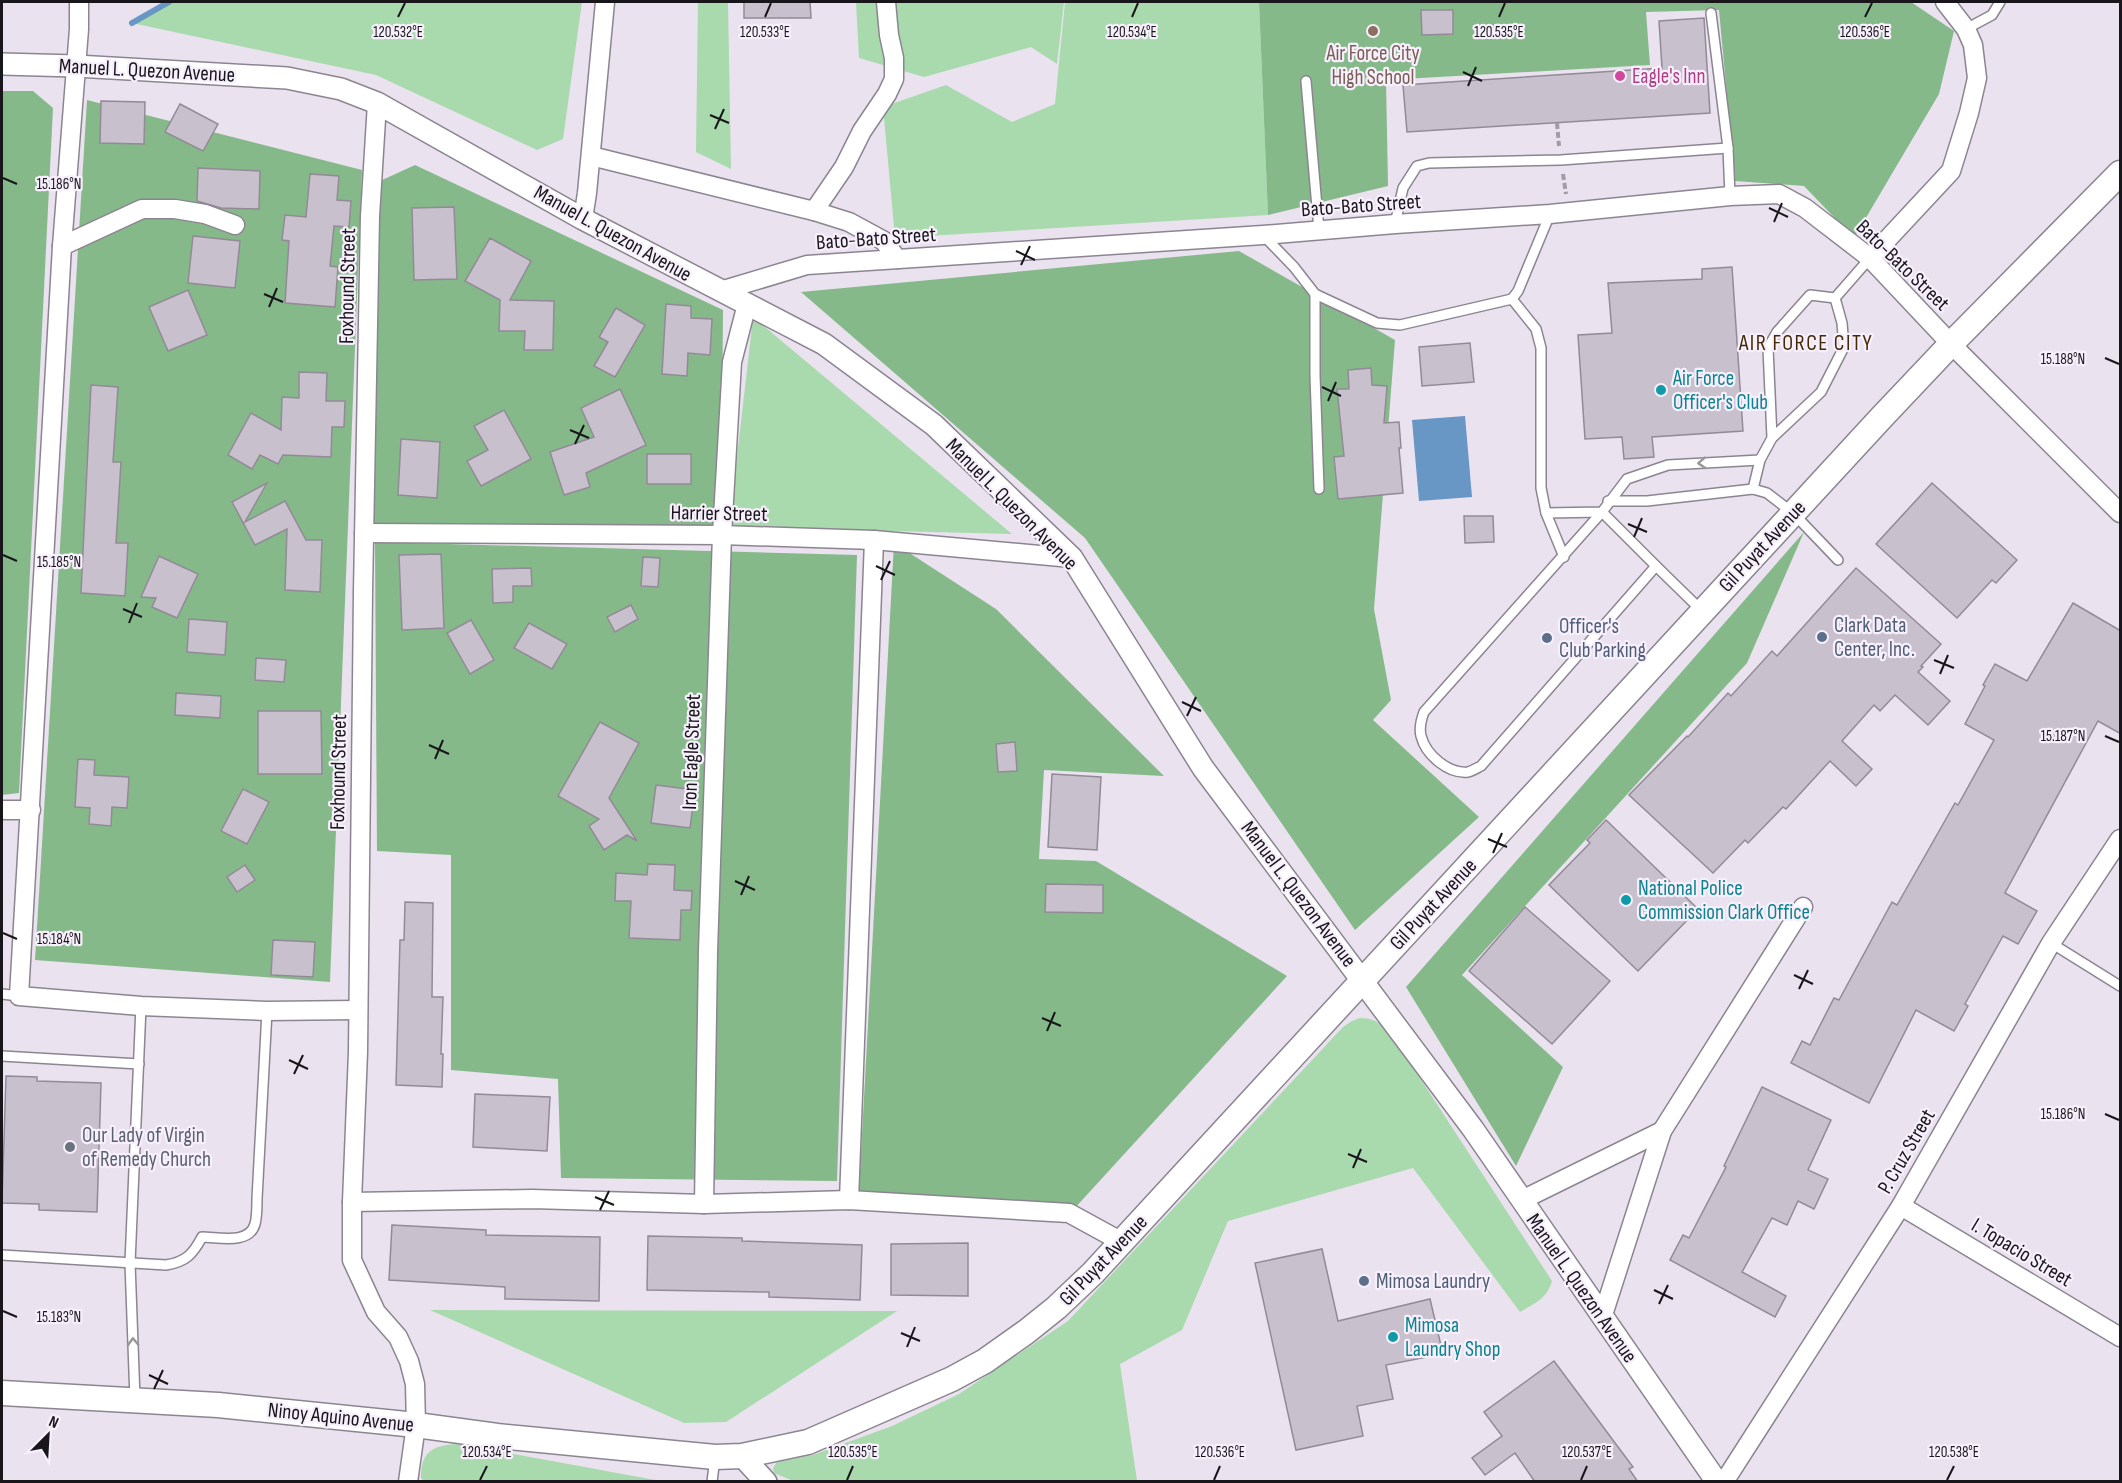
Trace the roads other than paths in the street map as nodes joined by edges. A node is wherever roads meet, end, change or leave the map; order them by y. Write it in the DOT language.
graph roads {
  1 [pos="79,2"];
  2 [pos="605,2"];
  3 [pos="886,2"];
  4 [pos="1945,2"];
  5 [pos="2000,2"];
  6 [pos="1711,13"];
  7 [pos="1966,29"];
  8 [pos="2,64"];
  9 [pos="76,66"];
  10 [pos="1306,81"];
  11 [pos="377,103"];
  12 [pos="1728,148"];
  13 [pos="591,156"];
  14 [pos="2119,178"];
  15 [pos="1730,196"];
  16 [pos="814,211"];
  17 [pos="1550,214"];
  18 [pos="583,219"];
  19 [pos="1395,224"];
  20 [pos="235,225"];
  21 [pos="1320,230"];
  22 [pos="1263,235"];
  23 [pos="62,246"];
  24 [pos="1870,258"];
  25 [pos="897,260"];
  26 [pos="720,291"];
  27 [pos="1315,294"];
  28 [pos="1835,298"];
  29 [pos="1512,299"];
  30 [pos="747,304"];
  31 [pos="1951,344"];
  32 [pos="1772,438"];
  33 [pos="1760,460"];
  34 [pos="1319,489"];
  35 [pos="1753,489"];
  36 [pos="1608,501"];
  37 [pos="1602,512"];
  38 [pos="1546,513"];
  39 [pos="1792,513"];
  40 [pos="2121,513"];
  41 [pos="364,533"];
  42 [pos="722,535"];
  43 [pos="874,540"];
  44 [pos="1564,557"];
  45 [pos="1072,558"];
  46 [pos="1838,560"];
  47 [pos="1656,566"];
  48 [pos="1702,611"];
  49 [pos="2,810"];
  50 [pos="31,810"];
  51 [pos="2121,839"];
  52 [pos="1803,907"];
  53 [pos="2051,943"];
  54 [pos="1363,980"];
  55 [pos="2121,986"];
  56 [pos="10,995"];
  57 [pos="141,1006"];
  58 [pos="357,1010"];
  59 [pos="267,1011"];
  60 [pos="2,1056"];
  61 [pos="139,1064"];
  62 [pos="1662,1131"];
  63 [pos="849,1200"];
  64 [pos="1522,1200"];
  65 [pos="352,1202"];
  66 [pos="704,1204"];
  67 [pos="1901,1206"];
  68 [pos="1122,1242"];
  69 [pos="2,1255"];
  70 [pos="130,1263"];
  71 [pos="1602,1318"];
  72 [pos="2121,1337"];
  73 [pos="2,1393"];
  74 [pos="135,1400"];
  75 [pos="416,1425"];
  76 [pos="742,1456"];
  77 [pos="715,1457"];
  78 [pos="408,1482"];
  79 [pos="712,1482"];
  80 [pos="765,1482"];
  81 [pos="1717,1482"];
  82 [pos="1724,1482"];
  1 -- 9 [label="street"];
  2 -- 13 [label="street"];
  3 -- 16 [label="street"];
  4 -- 7 [label="street"];
  5 -- 7 [label="lane"];
  6 -- 12 [label="lane"];
  7 -- 24 [label="street"];
  8 -- 9 [label="street, Manuel L. Quezon Avenue"];
  9 -- 11 [label="street, Manuel L. Quezon Avenue"];
  9 -- 23 [label="street"];
  10 -- 21 [label="lane"];
  11 -- 18 [label="street, Manuel L. Quezon Avenue"];
  11 -- 41 [label="street, Foxhound Street"];
  12 -- 15 [label="lane"];
  12 -- 19 [label="lane"];
  13 -- 16 [label="street"];
  13 -- 18 [label="street"];
  14 -- 31 [label="main road, Gil Puyat Avenue"];
  15 -- 17 [label="street, Bato-Bato Street"];
  15 -- 24 [label="street, Bato-Bato Street"];
  16 -- 25 [label="street"];
  17 -- 19 [label="street, Bato-Bato Street"];
  17 -- 29 [label="lane"];
  18 -- 26 [label="street, Manuel L. Quezon Avenue"];
  19 -- 21 [label="street, Bato-Bato Street"];
  20 -- 23 [label="street"];
  21 -- 22 [label="street, Bato-Bato Street"];
  22 -- 25 [label="street, Bato-Bato Street"];
  22 -- 27 [label="lane"];
  23 -- 50 [label="street"];
  24 -- 28 [label="lane"];
  24 -- 31 [label="street, Bato-Bato Street"];
  25 -- 26 [label="street, Bato-Bato Street"];
  26 -- 30 [label="street, Manuel L. Quezon Avenue"];
  27 -- 29 [label="lane"];
  27 -- 34 [label="lane"];
  28 -- 32 [label="lane"];
  28 -- 32 [label="lane"];
  29 -- 38 [label="lane"];
  30 -- 42 [label="street, Iron Eagle Street"];
  30 -- 45 [label="street, Manuel L. Quezon Avenue"];
  31 -- 39 [label="main road, Gil Puyat Avenue"];
  31 -- 40 [label="street, Bato-Bato Street"];
  32 -- 33 [label="lane"];
  33 -- 35 [label="lane"];
  33 -- 36 [label="lane, one-way"];
  35 -- 36 [label="lane"];
  35 -- 39 [label="lane"];
  36 -- 37 [label="lane"];
  37 -- 38 [label="lane"];
  37 -- 44 [label="lane"];
  37 -- 47 [label="lane"];
  38 -- 44 [label="lane"];
  39 -- 46 [label="lane"];
  39 -- 48 [label="main road, Gil Puyat Avenue"];
  41 -- 42 [label="street, Harrier Street"];
  41 -- 58 [label="street, Foxhound Street"];
  42 -- 43 [label="street, Harrier Street"];
  42 -- 66 [label="street, Iron Eagle Street"];
  43 -- 45 [label="street, Harrier Street"];
  43 -- 63 [label="street"];
  44 -- 47 [label="lane"];
  45 -- 54 [label="street, Manuel L. Quezon Avenue"];
  47 -- 48 [label="lane"];
  48 -- 54 [label="main road, Gil Puyat Avenue"];
  49 -- 50 [label="street"];
  50 -- 56 [label="street"];
  51 -- 53 [label="street, P. Cruz Street"];
  52 -- 62 [label="street"];
  53 -- 55 [label="lane"];
  53 -- 67 [label="street, P. Cruz Street"];
  54 -- 64 [label="street, Manuel L. Quezon Avenue"];
  54 -- 68 [label="main road, Gil Puyat Avenue"];
  56 -- 57 [label="street"];
  57 -- 59 [label="street"];
  57 -- 61 [label="lane"];
  58 -- 59 [label="street"];
  58 -- 65 [label="street, Foxhound Street"];
  59 -- 70 [label="lane"];
  60 -- 61 [label="lane"];
  61 -- 70 [label="lane"];
  62 -- 64 [label="street"];
  62 -- 71 [label="street"];
  63 -- 66 [label="street"];
  63 -- 68 [label="street"];
  64 -- 71 [label="street, Manuel L. Quezon Avenue"];
  65 -- 66 [label="street"];
  65 -- 75 [label="street, Foxhound Street"];
  67 -- 72 [label="street, I. Topacio Street"];
  67 -- 82 [label="street, P. Cruz Street"];
  68 -- 76 [label="main road, Gil Puyat Avenue"];
  69 -- 70 [label="lane"];
  74 -- 70 [label="lane, one-way"];
  71 -- 81 [label="street, Manuel L. Quezon Avenue"];
  73 -- 74 [label="main road, Ninoy Aquino Avenue"];
  74 -- 75 [label="main road, Ninoy Aquino Avenue"];
  75 -- 77 [label="main road, Ninoy Aquino Avenue"];
  75 -- 78 [label="street, Foxhound Street"];
  76 -- 77 [label="main road, Gil Puyat Avenue"];
  76 -- 80 [label="street"];
  77 -- 79 [label="lane"];
}
